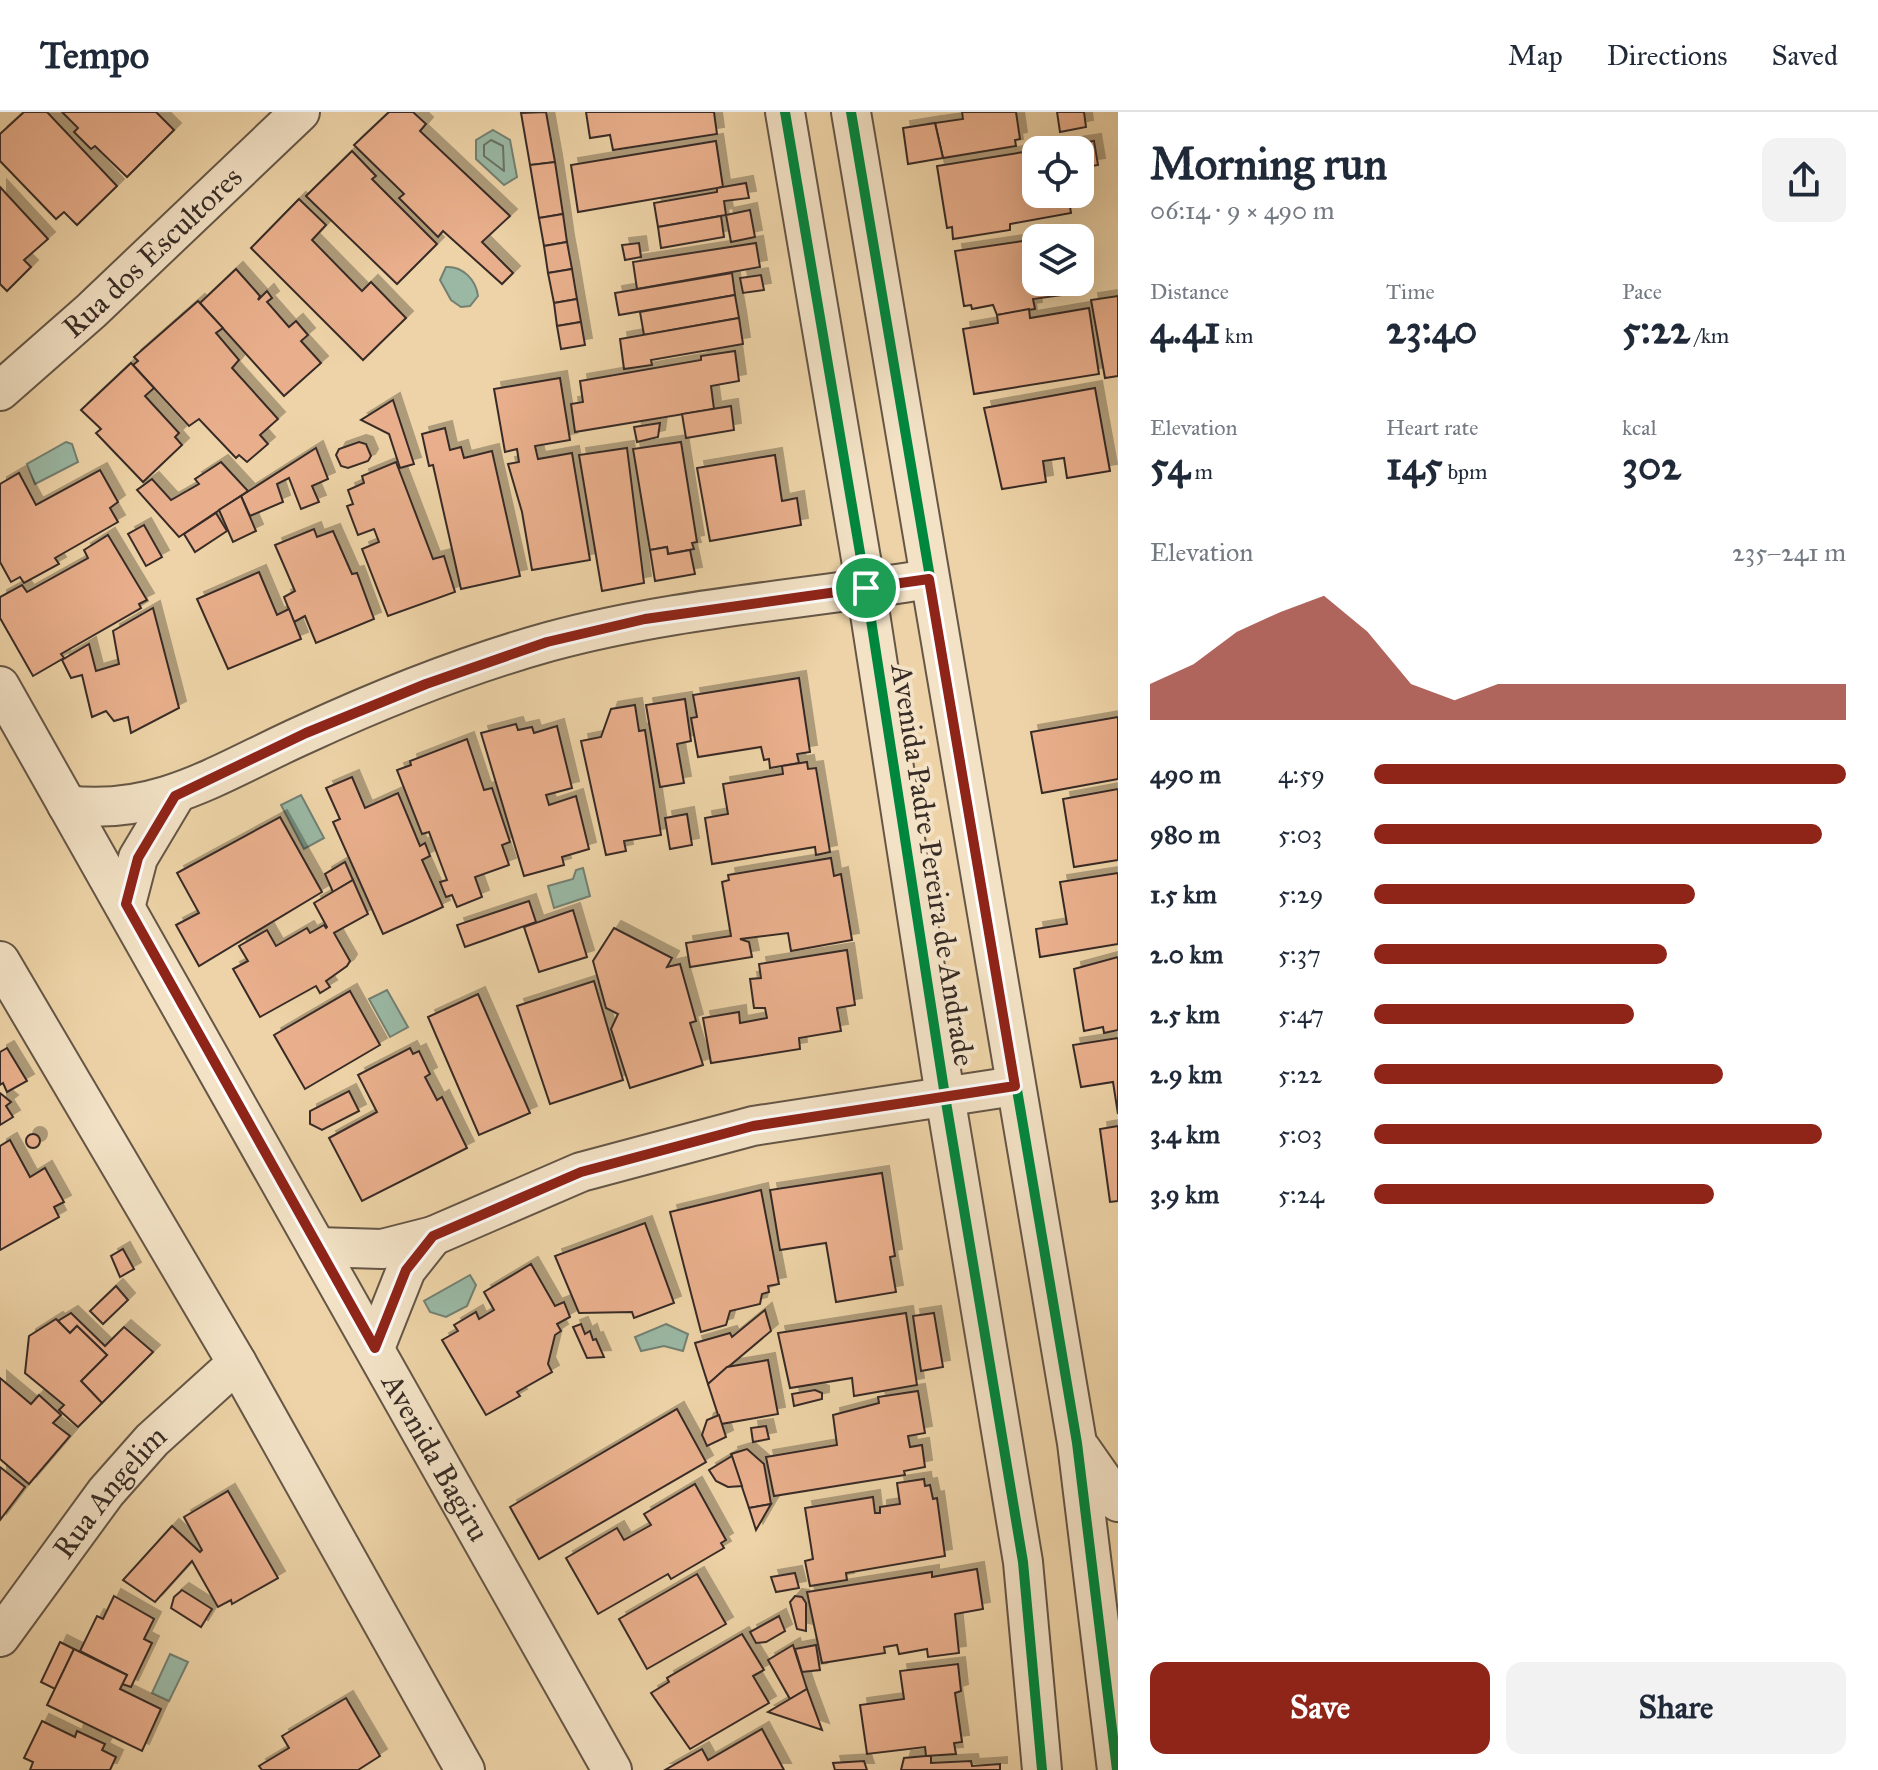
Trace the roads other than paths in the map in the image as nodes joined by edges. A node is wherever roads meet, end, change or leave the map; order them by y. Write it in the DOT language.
graph roads {
  1 [pos="300,112"];
  2 [pos="785,112"];
  3 [pos="851,112"];
  4 [pos="0,391"];
  5 [pos="929,579"];
  6 [pos="866,588"];
  7 [pos="0,686"];
  8 [pos="175,796"];
  9 [pos="67,805"];
  10 [pos="126,904"];
  11 [pos="0,961"];
  12 [pos="1015,1086"];
  13 [pos="945,1096"];
  14 [pos="433,1236"];
  15 [pos="317,1247"];
  16 [pos="375,1348"];
  17 [pos="237,1363"];
  18 [pos="1077,1443"];
  19 [pos="1118,1502"];
  20 [pos="0,1637"];
  21 [pos="465,1770"];
  22 [pos="612,1770"];
  23 [pos="1042,1770"];
  24 [pos="1117,1770"];
  1 -- 4 [label="street, Rua dos Escultores"];
  2 -- 6 [label="street, Avenida Padre Pereira de Andrade"];
  3 -- 5 [label="street, Avenida Padre Pereira de Andrade"];
  5 -- 6 [label="street"];
  5 -- 12 [label="street, Avenida Padre Pereira de Andrade"];
  6 -- 8 [label="street"];
  6 -- 13 [label="street, Avenida Padre Pereira de Andrade"];
  7 -- 9 [label="street, Avenida Bagiru"];
  8 -- 9 [label="street"];
  8 -- 10 [label="street"];
  9 -- 10 [label="street, Avenida Bagiru"];
  10 -- 15 [label="street, Avenida Bagiru"];
  11 -- 17 [label="street"];
  12 -- 13 [label="street"];
  12 -- 18 [label="street, Avenida Padre Pereira de Andrade"];
  13 -- 14 [label="street"];
  13 -- 23 [label="street, Avenida Padre Pereira de Andrade"];
  14 -- 15 [label="street"];
  14 -- 16 [label="street"];
  15 -- 16 [label="street, Avenida Bagiru"];
  16 -- 22 [label="street, Avenida Bagiru"];
  17 -- 20 [label="street, Rua Angelim"];
  17 -- 21 [label="street"];
  18 -- 19 [label="street"];
  18 -- 24 [label="street, Avenida Padre Pereira de Andrade"];
}
